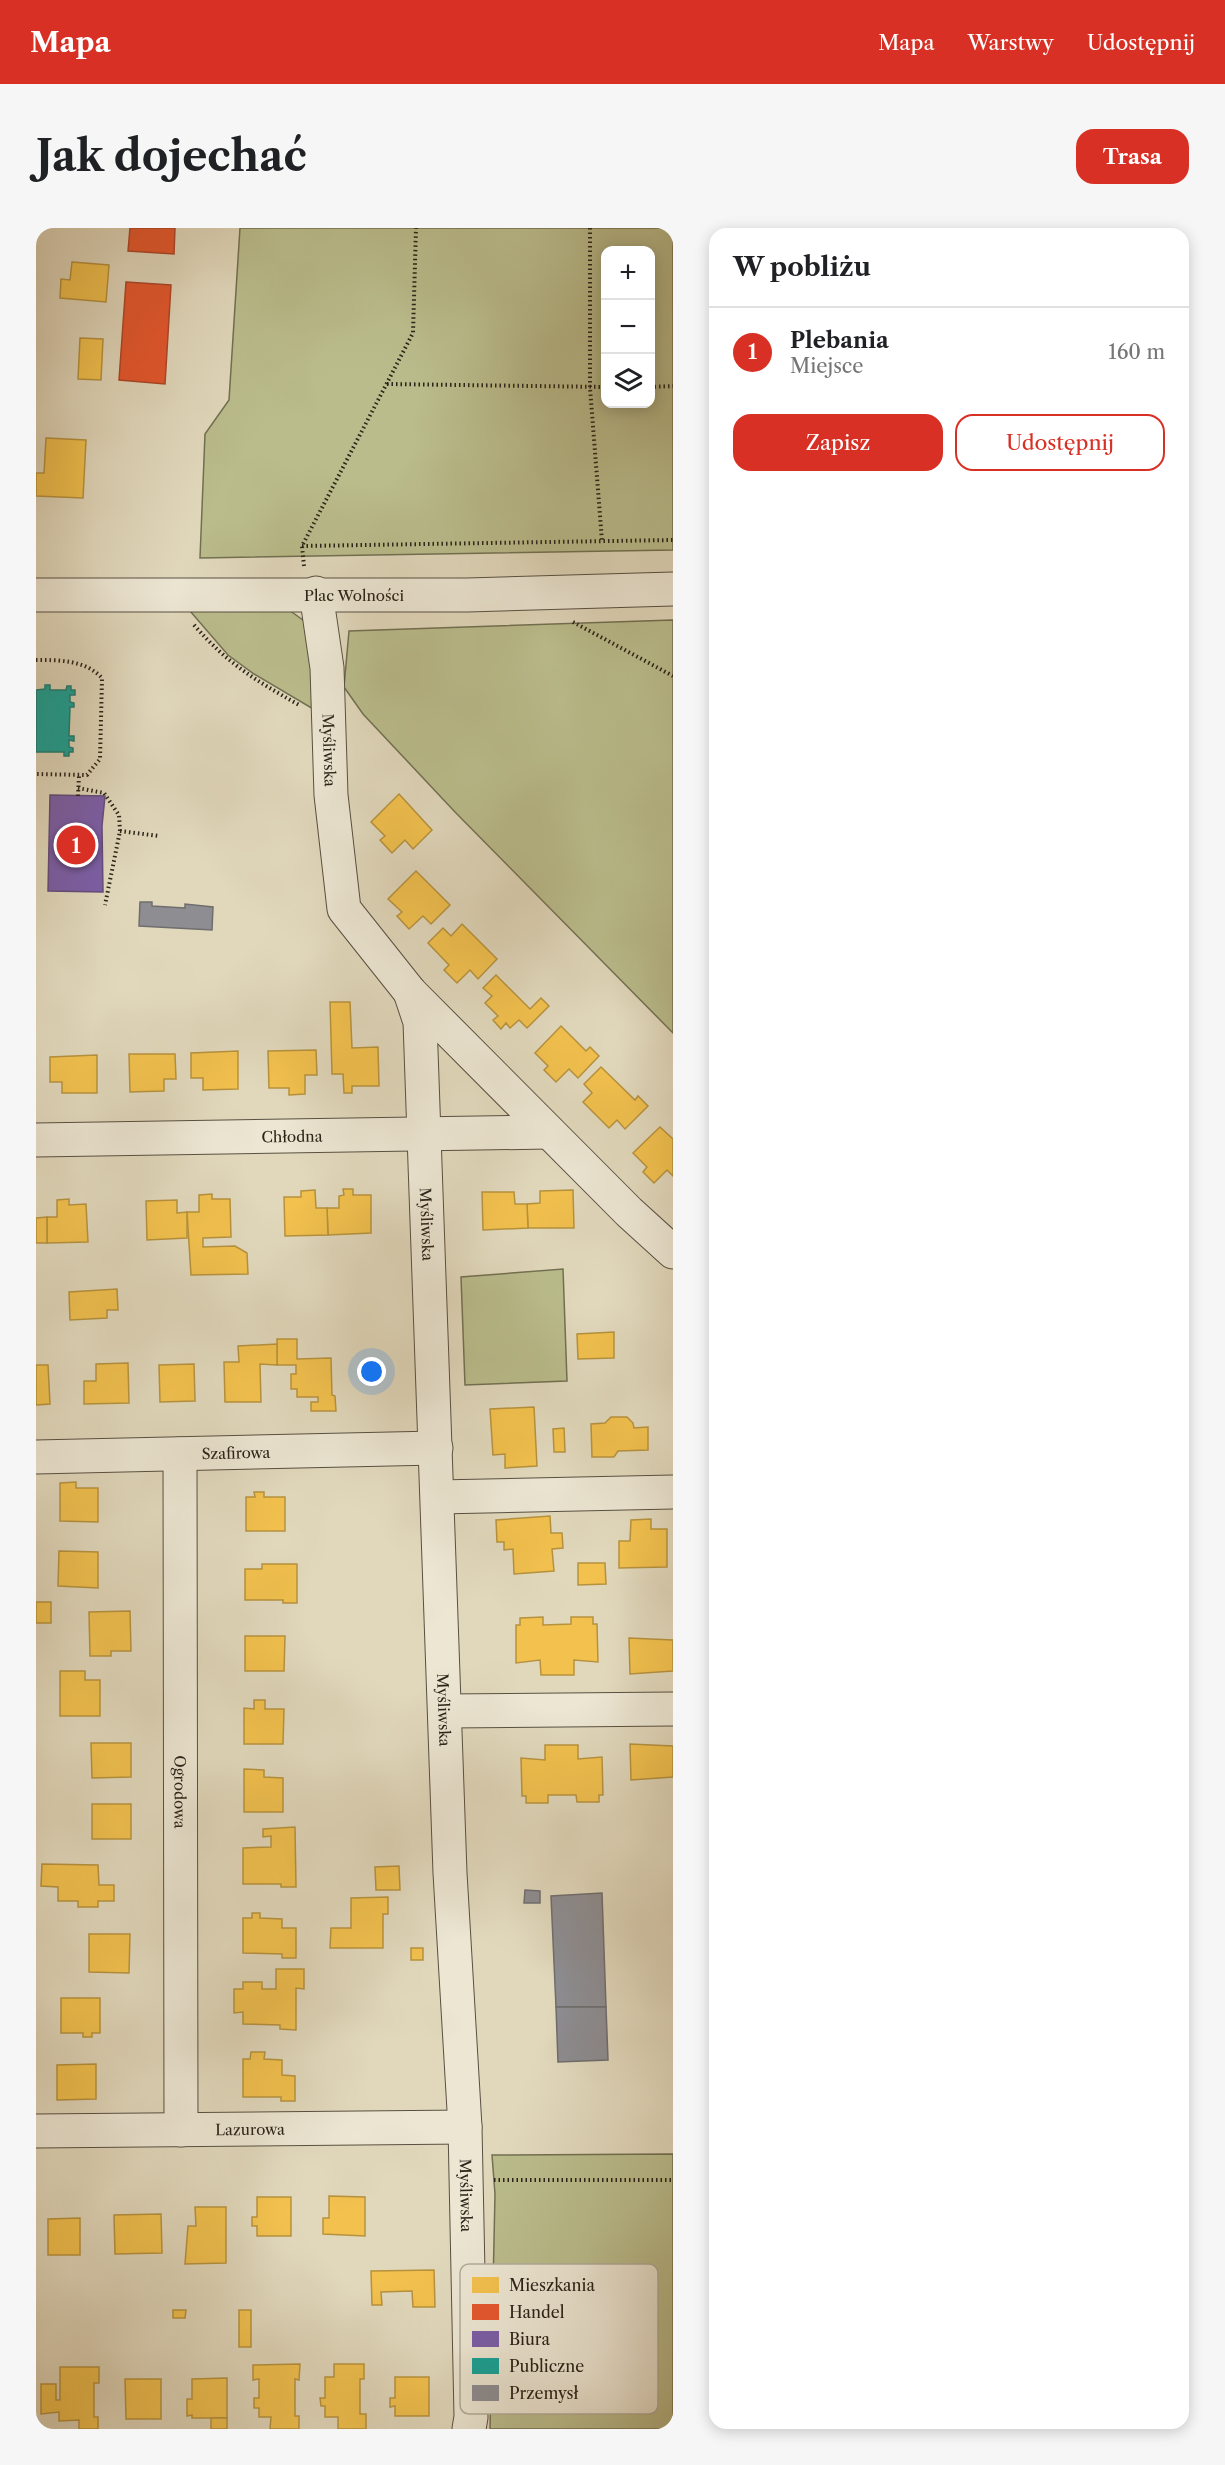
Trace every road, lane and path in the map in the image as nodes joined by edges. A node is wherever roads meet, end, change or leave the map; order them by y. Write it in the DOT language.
graph roads {
  1 [pos="416,228"];
  2 [pos="590,228"];
  3 [pos="387,384"];
  4 [pos="673,386"];
  5 [pos="601,387"];
  6 [pos="655,387"];
  7 [pos="590,388"];
  8 [pos="673,540"];
  9 [pos="602,542"];
  10 [pos="302,546"];
  11 [pos="673,589"];
  12 [pos="311,593"];
  13 [pos="36,595"];
  14 [pos="191,621"];
  15 [pos="570,621"];
  16 [pos="36,660"];
  17 [pos="673,675"];
  18 [pos="328,720"];
  19 [pos="36,774"];
  20 [pos="79,776"];
  21 [pos="78,788"];
  22 [pos="78,796"];
  23 [pos="120,831"];
  24 [pos="159,836"];
  25 [pos="105,905"];
  26 [pos="410,992"];
  27 [pos="548,1132"];
  28 [pos="424,1134"];
  29 [pos="36,1140"];
  30 [pos="673,1252"];
  31 [pos="436,1448"];
  32 [pos="180,1454"];
  33 [pos="36,1457"];
  34 [pos="673,1492"];
  35 [pos="438,1497"];
  36 [pos="673,1709"];
  37 [pos="445,1711"];
  38 [pos="465,2127"];
  39 [pos="181,2130"];
  40 [pos="36,2131"];
  41 [pos="466,2180"];
  42 [pos="673,2180"];
  43 [pos="468,2264"];
  44 [pos="471,2414"];
  45 [pos="469,2429"];
  1 -- 3 [label="path"];
  2 -- 7 [label="path"];
  3 -- 7 [label="path"];
  3 -- 10 [label="path"];
  4 -- 6 [label="path"];
  5 -- 7 [label="path"];
  7 -- 9 [label="path"];
  8 -- 9 [label="path"];
  9 -- 10 [label="path"];
  10 -- 12 [label="path"];
  11 -- 12 [label="street, Plac Wolności"];
  12 -- 13 [label="street, Plac Wolności"];
  12 -- 18 [label="street, Myśliwska"];
  14 -- 18 [label="path"];
  15 -- 17 [label="path"];
  16 -- 20 [label="path"];
  18 -- 26 [label="street, Myśliwska"];
  19 -- 20 [label="path"];
  20 -- 21 [label="path"];
  21 -- 22 [label="path"];
  21 -- 23 [label="path"];
  23 -- 24 [label="path"];
  23 -- 25 [label="path"];
  26 -- 27 [label="street, Myśliwska"];
  26 -- 28 [label="street, Myśliwska"];
  27 -- 28 [label="street, Chłodna"];
  27 -- 30 [label="street, Myśliwska"];
  28 -- 29 [label="street, Chłodna"];
  28 -- 31 [label="street, Myśliwska"];
  31 -- 32 [label="street, Szafirowa"];
  31 -- 35 [label="street, Myśliwska"];
  32 -- 33 [label="street, Szafirowa"];
  32 -- 39 [label="street, Ogrodowa"];
  34 -- 35 [label="street"];
  35 -- 37 [label="street, Myśliwska"];
  36 -- 37 [label="street"];
  37 -- 38 [label="street, Myśliwska"];
  38 -- 39 [label="street, Lazurowa"];
  38 -- 41 [label="street, Myśliwska"];
  39 -- 40 [label="street, Lazurowa"];
  41 -- 42 [label="path"];
  41 -- 43 [label="street, Myśliwska"];
  44 -- 45 [label="street, Myśliwska"];
}
